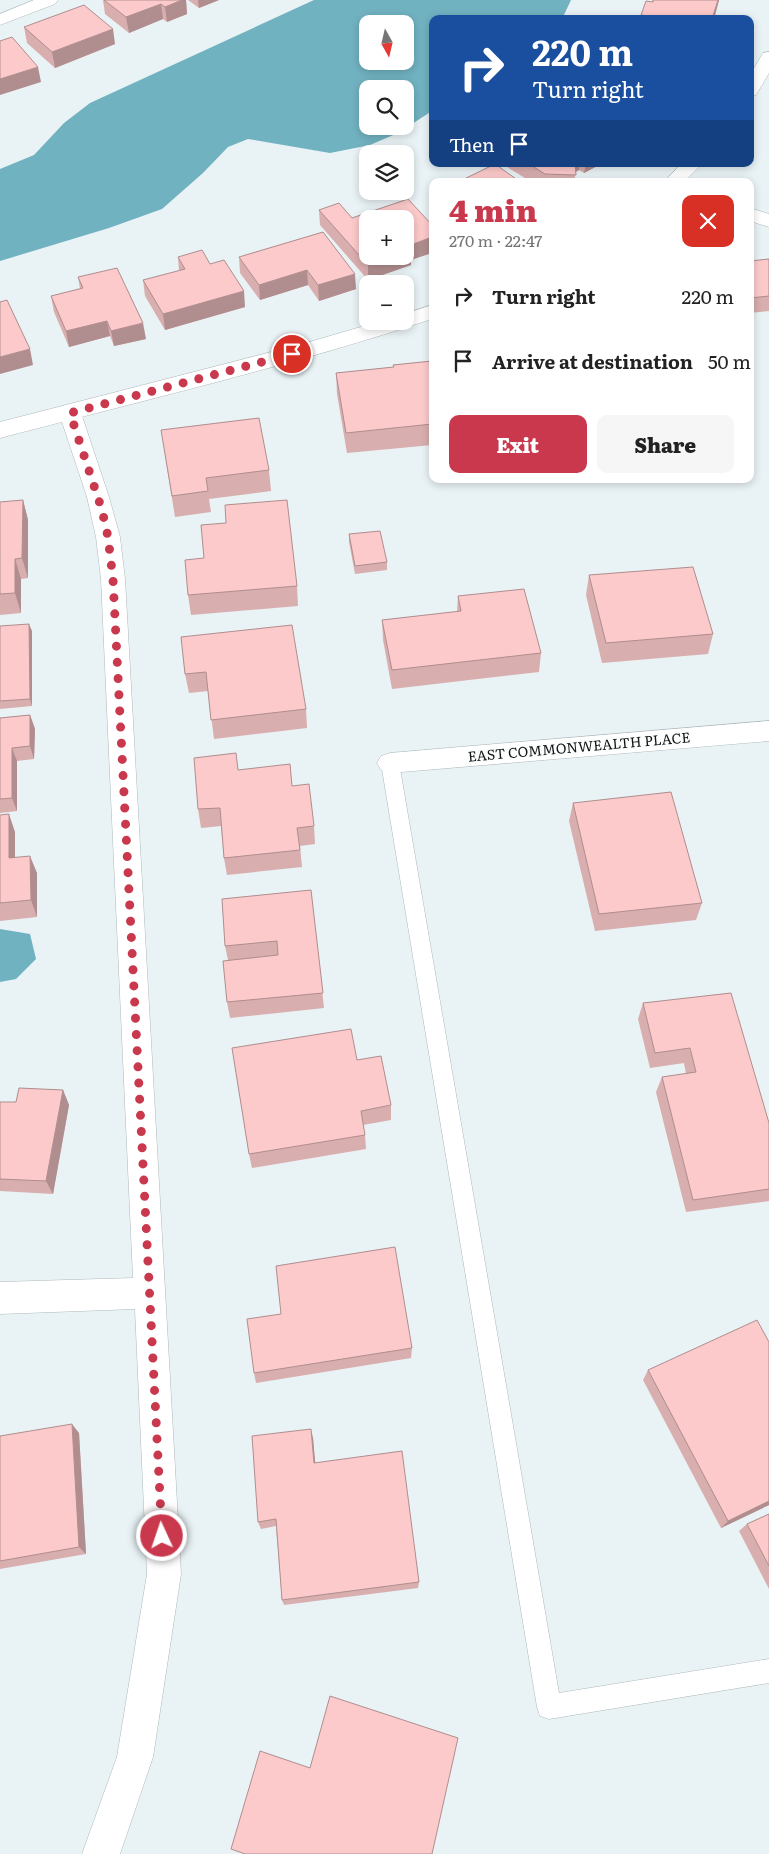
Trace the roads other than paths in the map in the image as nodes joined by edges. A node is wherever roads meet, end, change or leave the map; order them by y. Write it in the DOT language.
graph roads {
  1 [pos="49,0"];
  2 [pos="0,20"];
  3 [pos="769,57"];
  4 [pos="754,84"];
  5 [pos="689,167"];
  6 [pos="677,178"];
  7 [pos="754,215"];
  8 [pos="769,221"];
  9 [pos="429,313"];
  10 [pos="414,318"];
  11 [pos="375,330"];
  12 [pos="70,413"];
  13 [pos="0,430"];
  14 [pos="768,735"];
  15 [pos="390,763"];
  16 [pos="150,1293"];
  17 [pos="0,1298"];
  18 [pos="769,1671"];
  19 [pos="101,1854"];
  1 -- 2 [label="street"];
  3 -- 4 [label="street"];
  5 -- 6 [label="street"];
  7 -- 8 [label="street"];
  9 -- 10 [label="street"];
  11 -- 12 [label="street"];
  12 -- 13 [label="street"];
  12 -- 16 [label="street"];
  14 -- 15 [label="street, EAST COMMONWEALTH PLACE"];
  15 -- 18 [label="lane"];
  16 -- 17 [label="street"];
  16 -- 19 [label="street"];
}
